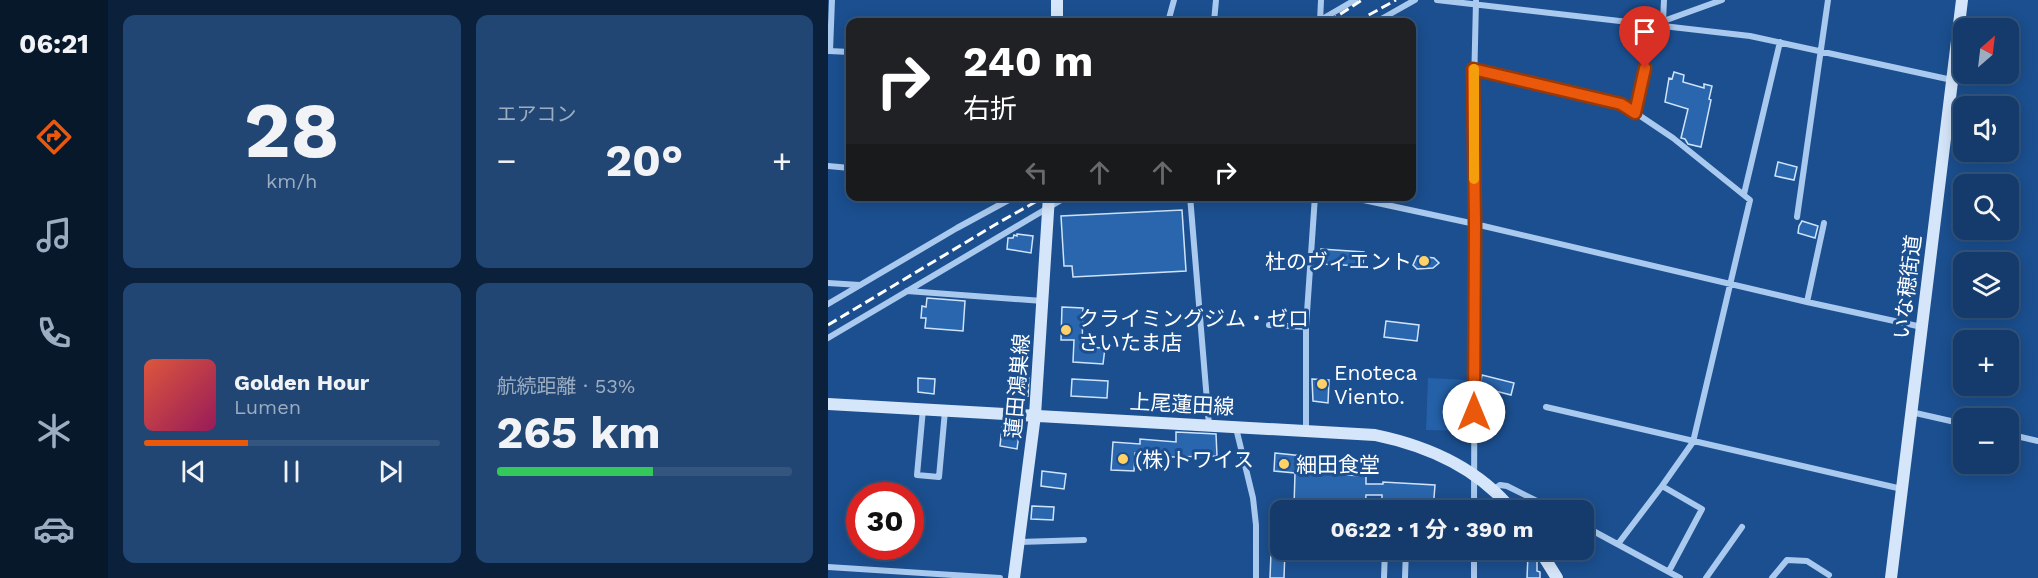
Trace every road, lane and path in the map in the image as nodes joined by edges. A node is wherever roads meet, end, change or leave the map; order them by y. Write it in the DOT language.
graph roads {
  1 [pos="832,0"];
  2 [pos="1057,0"];
  3 [pos="1174,0"];
  4 [pos="1216,0"];
  5 [pos="1321,0"];
  6 [pos="1355,0"];
  7 [pos="1415,0"];
  8 [pos="1437,0"];
  9 [pos="1664,0"];
  10 [pos="1697,0"];
  11 [pos="1722,0"];
  12 [pos="1828,0"];
  13 [pos="1962,0"];
  14 [pos="1475,2"];
  15 [pos="1695,9"];
  16 [pos="1057,18"];
  17 [pos="1169,18"];
  18 [pos="1214,18"];
  19 [pos="1319,18"];
  20 [pos="1326,18"];
  21 [pos="1383,18"];
  22 [pos="1663,21"];
  23 [pos="1654,24"];
  24 [pos="1780,42"];
  25 [pos="1822,50"];
  26 [pos="829,51"];
  27 [pos="846,52"];
  28 [pos="1473,69"];
  29 [pos="1952,80"];
  30 [pos="1635,113"];
  31 [pos="828,166"];
  32 [pos="846,168"];
  33 [pos="1744,194"];
  34 [pos="1008,201"];
  35 [pos="1190,201"];
  36 [pos="1315,201"];
  37 [pos="1368,201"];
  38 [pos="1049,202"];
  39 [pos="1797,217"];
  40 [pos="1824,223"];
  41 [pos="1475,224"];
  42 [pos="828,284"];
  43 [pos="1731,284"];
  44 [pos="860,285"];
  45 [pos="907,291"];
  46 [pos="1043,301"];
  47 [pos="1806,302"];
  48 [pos="828,304"];
  49 [pos="1269,326"];
  50 [pos="1306,327"];
  51 [pos="1922,327"];
  52 [pos="828,338"];
  53 [pos="828,404"];
  54 [pos="1546,407"];
  55 [pos="923,409"];
  56 [pos="945,410"];
  57 [pos="1911,412"];
  58 [pos="1035,416"];
  59 [pos="1953,422"];
  60 [pos="1209,425"];
  61 [pos="1236,427"];
  62 [pos="1306,430"];
  63 [pos="2019,437"];
  64 [pos="2038,441"];
  65 [pos="1693,442"];
  66 [pos="1474,474"];
  67 [pos="1662,486"];
  68 [pos="1902,489"];
  69 [pos="1493,490"];
  70 [pos="1474,500"];
  71 [pos="1502,500"];
  72 [pos="1535,500"];
  73 [pos="1742,527"];
  74 [pos="1594,531"];
  75 [pos="1084,540"];
  76 [pos="1018,542"];
  77 [pos="1618,544"];
  78 [pos="1385,560"];
  79 [pos="1405,560"];
  80 [pos="1474,560"];
  81 [pos="1546,560"];
  82 [pos="828,567"];
  83 [pos="1669,571"];
  84 [pos="1829,575"];
  85 [pos="1000,578"];
  86 [pos="1014,578"];
  87 [pos="1256,578"];
  88 [pos="1384,578"];
  89 [pos="1404,578"];
  90 [pos="1474,578"];
  91 [pos="1557,578"];
  92 [pos="1680,578"];
  93 [pos="1706,578"];
  94 [pos="1772,578"];
  95 [pos="1890,578"];
  1 -- 26 [label="street"];
  2 -- 16 [label="main road"];
  3 -- 17 [label="street"];
  4 -- 18 [label="street"];
  5 -- 19 [label="street"];
  6 -- 20 [label="street"];
  7 -- 21 [label="street"];
  8 -- 14 [label="street"];
  9 -- 22 [label="street"];
  10 -- 15 [label="street"];
  11 -- 15 [label="street"];
  12 -- 25 [label="street"];
  13 -- 29 [label="main road, いな穂街道"];
  14 -- 23 [label="street"];
  14 -- 28 [label="street"];
  15 -- 22 [label="street"];
  22 -- 23 [label="street"];
  23 -- 24 [label="street"];
  23 -- 30 [label="street"];
  24 -- 25 [label="street"];
  24 -- 33 [label="street"];
  25 -- 29 [label="street"];
  25 -- 39 [label="street"];
  26 -- 27 [label="street"];
  28 -- 30 [label="street"];
  28 -- 41 [label="street"];
  29 -- 51 [label="main road, いな穂街道"];
  30 -- 33 [label="street"];
  31 -- 32 [label="street"];
  33 -- 43 [label="street"];
  34 -- 44 [label="street"];
  35 -- 60 [label="street"];
  36 -- 50 [label="street"];
  37 -- 41 [label="street"];
  38 -- 45 [label="street"];
  38 -- 46 [label="main road, 蓮田鴻巣線"];
  40 -- 47 [label="street"];
  41 -- 43 [label="street"];
  41 -- 66 [label="street"];
  42 -- 44 [label="street"];
  43 -- 47 [label="street"];
  43 -- 65 [label="street"];
  44 -- 48 [label="street"];
  45 -- 46 [label="street"];
  45 -- 52 [label="street"];
  46 -- 58 [label="main road, 蓮田鴻巣線"];
  47 -- 51 [label="street"];
  49 -- 50 [label="street"];
  50 -- 62 [label="street"];
  51 -- 57 [label="main road, いな穂街道"];
  53 -- 55 [label="main road, 上尾蓮田線"];
  54 -- 65 [label="street"];
  55 -- 56 [label="main road, 上尾蓮田線"];
  55 -- 56 [label="street"];
  56 -- 58 [label="main road, 上尾蓮田線"];
  57 -- 59 [label="street"];
  57 -- 68 [label="main road, いな穂街道"];
  58 -- 60 [label="main road, 上尾蓮田線"];
  58 -- 76 [label="main road, 蓮田鴻巣線"];
  60 -- 61 [label="main road, 上尾蓮田線"];
  61 -- 62 [label="main road, 上尾蓮田線"];
  61 -- 87 [label="street"];
  62 -- 66 [label="main road, 上尾蓮田線"];
  63 -- 64 [label="street"];
  65 -- 67 [label="street"];
  65 -- 68 [label="street"];
  66 -- 69 [label="main road, 上尾蓮田線"];
  66 -- 70 [label="street"];
  67 -- 77 [label="street"];
  67 -- 83 [label="street"];
  68 -- 95 [label="main road, いな穂街道"];
  69 -- 71 [label="main road, 上尾蓮田線"];
  69 -- 72 [label="street"];
  73 -- 93 [label="street"];
  74 -- 77 [label="street"];
  75 -- 76 [label="street"];
  76 -- 86 [label="main road, 蓮田鴻巣線"];
  77 -- 83 [label="street"];
  78 -- 88 [label="street"];
  79 -- 89 [label="street"];
  80 -- 90 [label="street"];
  81 -- 91 [label="main road"];
  82 -- 85 [label="street"];
  83 -- 92 [label="street"];
  84 -- 94 [label="street"];
}
